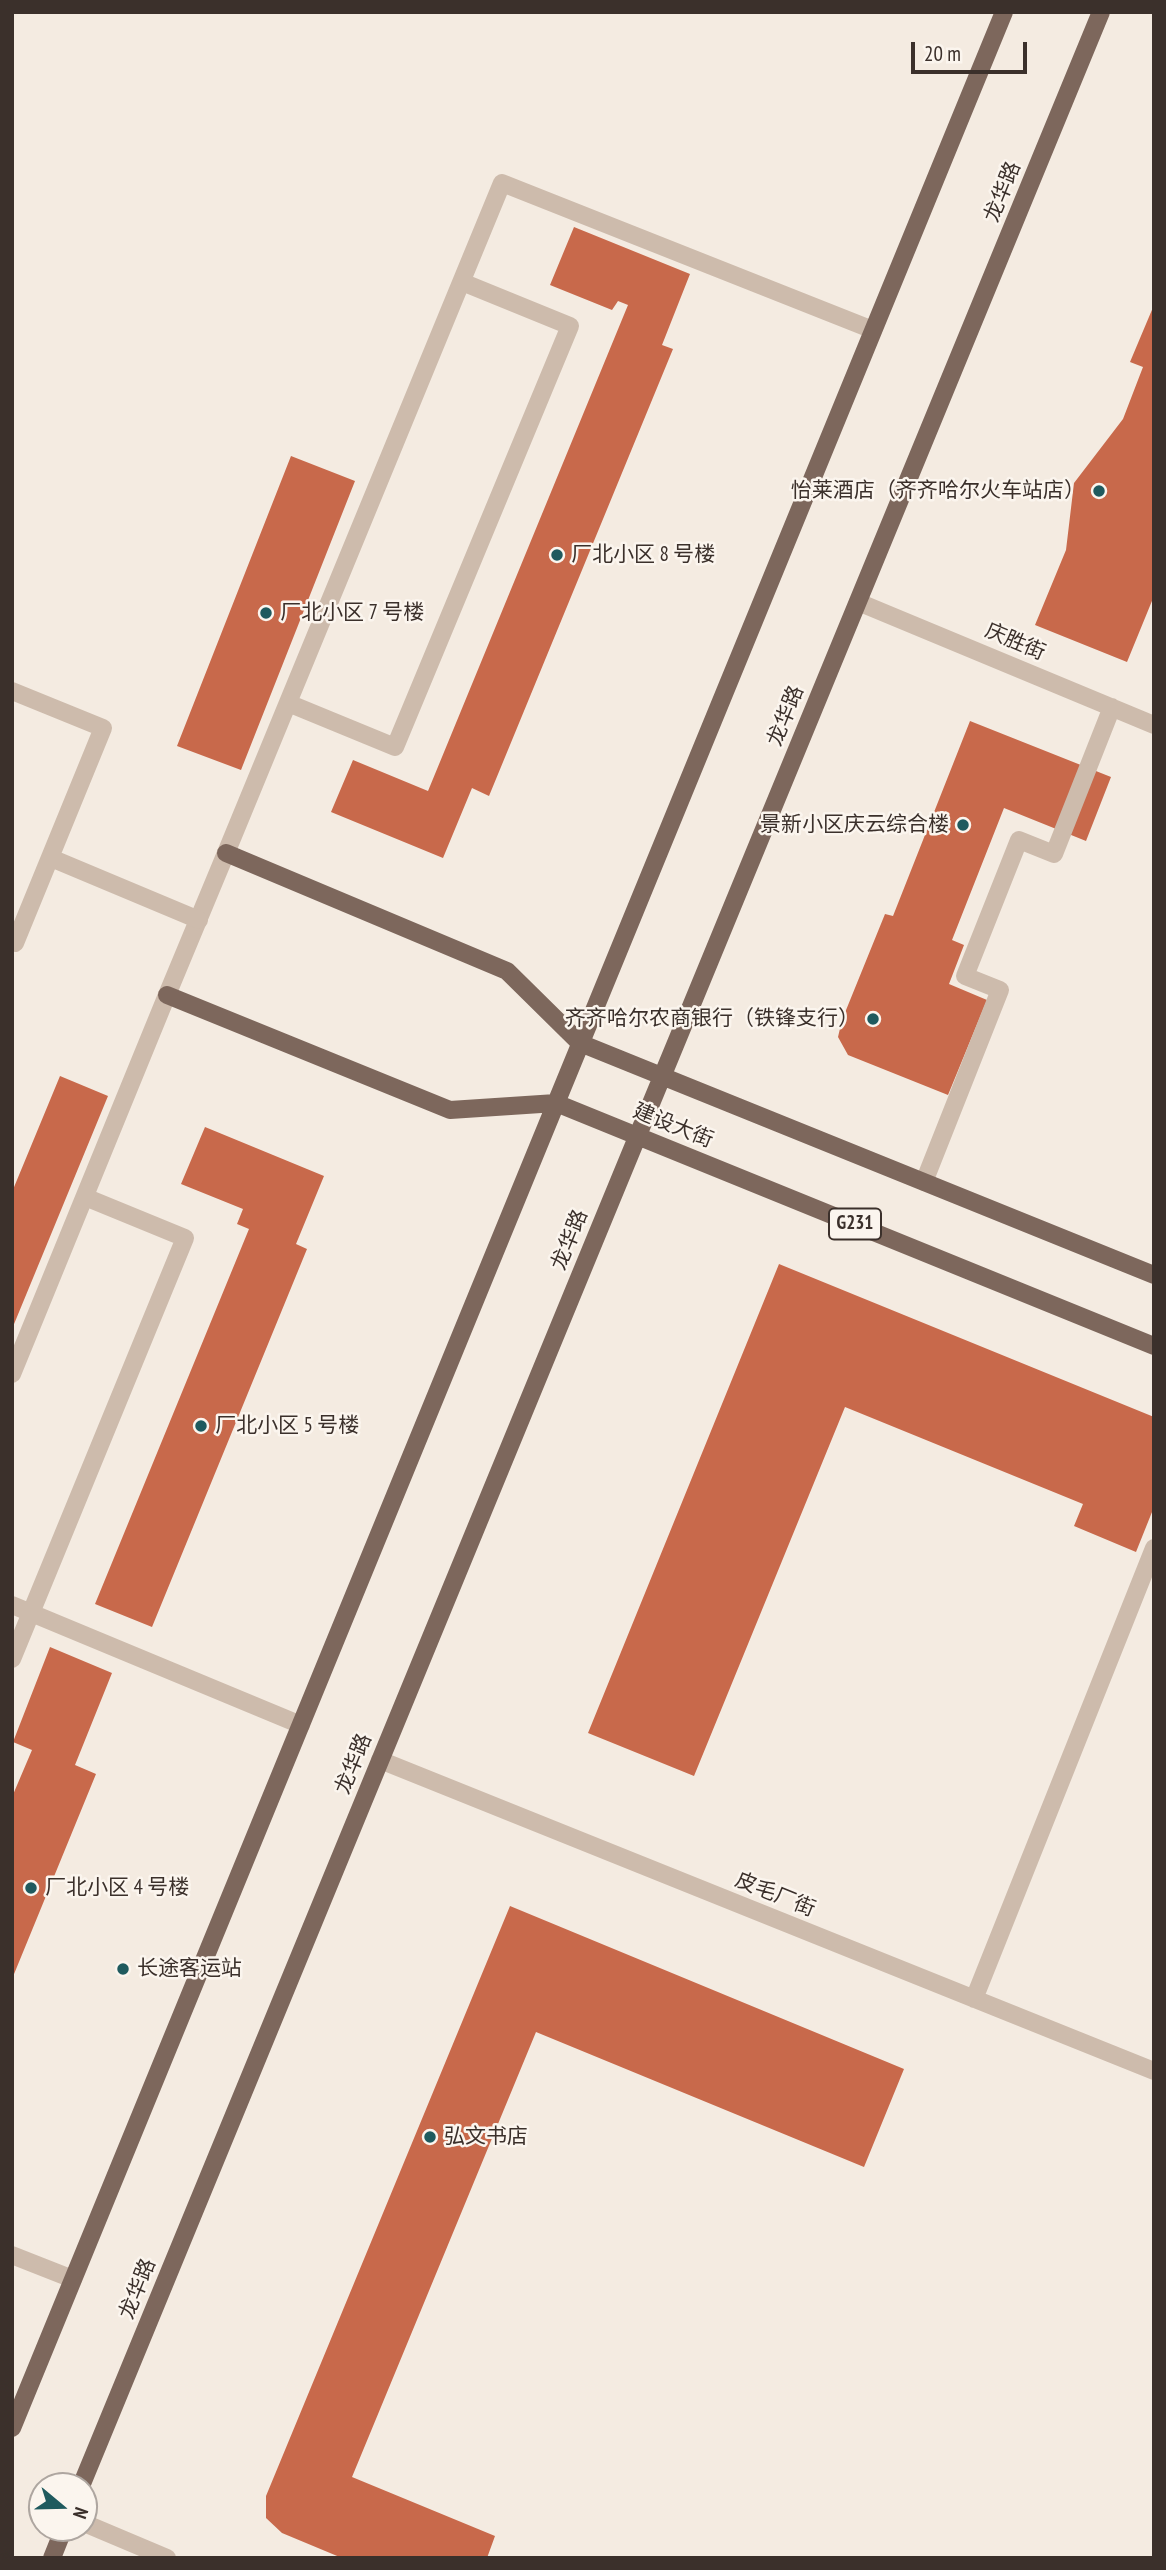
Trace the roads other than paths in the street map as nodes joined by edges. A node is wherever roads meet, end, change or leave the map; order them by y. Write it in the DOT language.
graph roads {
  1 [pos="1003,12"];
  2 [pos="1101,12"];
  3 [pos="462,282"];
  4 [pos="873,330"];
  5 [pos="858,602"];
  6 [pos="12,691"];
  7 [pos="288,703"];
  8 [pos="1112,708"];
  9 [pos="1154,725"];
  10 [pos="226,853"];
  11 [pos="51,858"];
  12 [pos="198,920"];
  13 [pos="12,942"];
  14 [pos="167,995"];
  15 [pos="580,1043"];
  16 [pos="662,1076"];
  17 [pos="556,1103"];
  18 [pos="638,1136"];
  19 [pos="924,1182"];
  20 [pos="85,1197"];
  21 [pos="1154,1275"];
  22 [pos="1154,1346"];
  23 [pos="12,1374"];
  24 [pos="1154,1548"];
  25 [pos="12,1605"];
  26 [pos="31,1613"];
  27 [pos="12,1659"];
  28 [pos="301,1725"];
  29 [pos="380,1760"];
  30 [pos="974,1999"];
  31 [pos="1154,2071"];
  32 [pos="12,2255"];
  33 [pos="73,2279"];
  34 [pos="12,2428"];
  35 [pos="87,2472"];
  36 [pos="98,2529"];
  37 [pos="167,2558"];
  1 -- 4 [label="main road"];
  2 -- 5 [label="main road, 龙华路"];
  3 -- 4 [label="street"];
  3 -- 7 [label="street"];
  3 -- 7 [label="street"];
  4 -- 15 [label="main road"];
  5 -- 8 [label="street, 庆胜街"];
  5 -- 16 [label="main road, 龙华路"];
  6 -- 11 [label="street"];
  7 -- 10 [label="street"];
  8 -- 9 [label="street, 庆胜街"];
  8 -- 19 [label="street"];
  10 -- 12 [label="street"];
  10 -- 15 [label="main road, 建设大街"];
  11 -- 12 [label="street"];
  11 -- 13 [label="street"];
  12 -- 14 [label="street"];
  14 -- 17 [label="main road, 建设大街"];
  14 -- 20 [label="street"];
  15 -- 16 [label="main road, 建设大街"];
  15 -- 17 [label="main road"];
  16 -- 18 [label="main road, 龙华路"];
  16 -- 19 [label="main road, 建设大街"];
  17 -- 18 [label="main road, 建设大街 / G231"];
  17 -- 28 [label="main road"];
  18 -- 22 [label="main road, 建设大街 / G231"];
  18 -- 29 [label="main road, 龙华路"];
  19 -- 21 [label="main road, 建设大街"];
  20 -- 23 [label="street"];
  20 -- 26 [label="street"];
  24 -- 30 [label="street"];
  25 -- 26 [label="street"];
  26 -- 27 [label="street"];
  26 -- 28 [label="street"];
  28 -- 33 [label="main road"];
  29 -- 30 [label="street, 皮毛厂街"];
  29 -- 35 [label="main road, 龙华路"];
  30 -- 31 [label="street, 皮毛厂街"];
  32 -- 33 [label="street"];
  33 -- 34 [label="main road"];
  36 -- 37 [label="street"];
}
